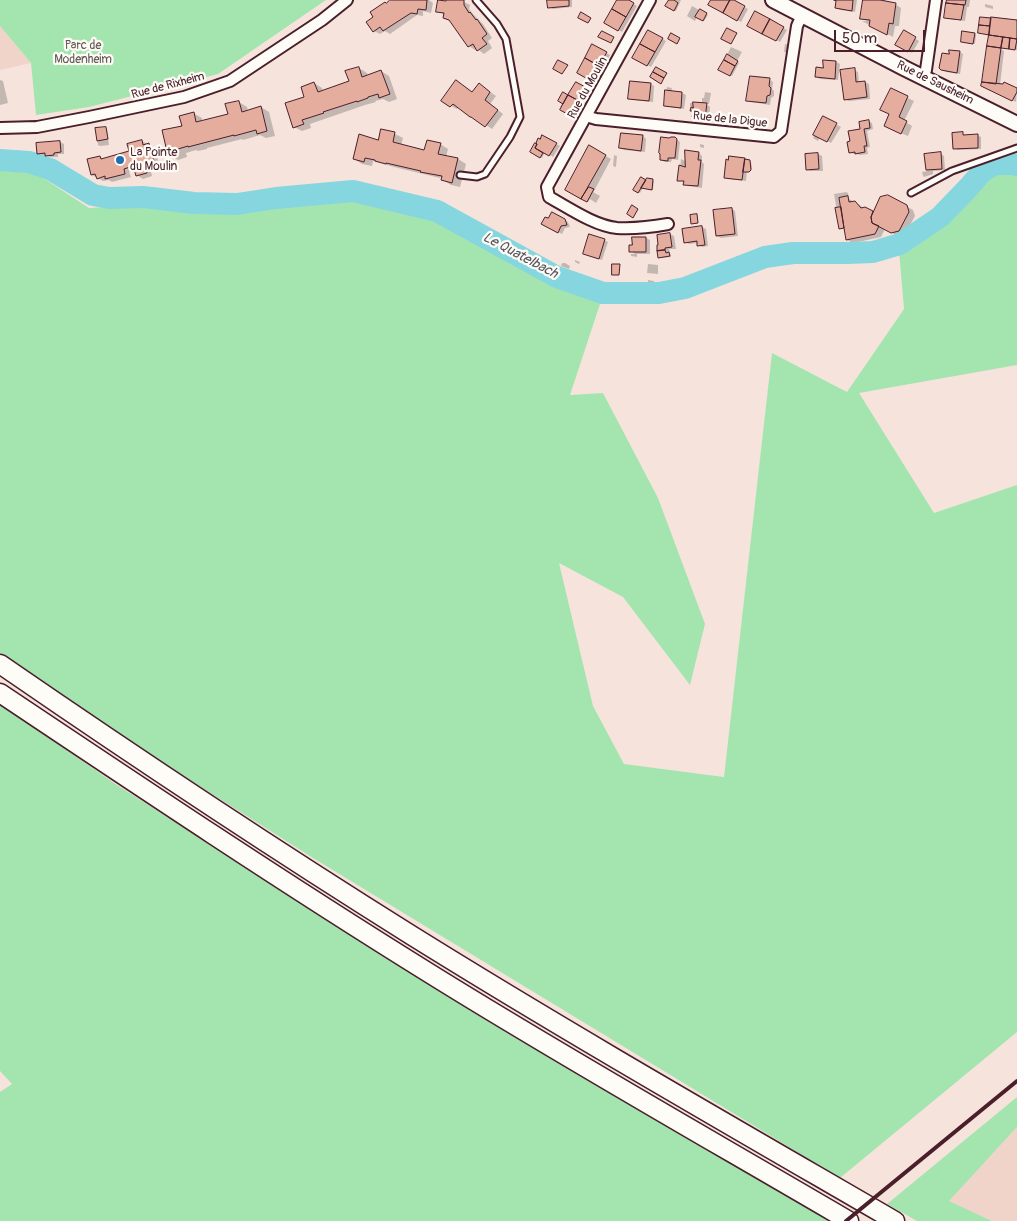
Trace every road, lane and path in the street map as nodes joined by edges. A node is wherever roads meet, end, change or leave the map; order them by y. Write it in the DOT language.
graph roads {
  1 [pos="347,0"];
  2 [pos="476,0"];
  3 [pos="650,0"];
  4 [pos="773,0"];
  5 [pos="936,0"];
  6 [pos="802,15"];
  7 [pos="923,78"];
  8 [pos="586,116"];
  9 [pos="1017,124"];
  10 [pos="0,128"];
  11 [pos="1017,148"];
  12 [pos="460,175"];
  13 [pos="911,193"];
  14 [pos="668,224"];
  15 [pos="0,664"];
  16 [pos="0,693"];
  17 [pos="849,1221"];
  18 [pos="895,1221"];
  1 -- 10 [label="street, Rue de Rixheim"];
  2 -- 12 [label="lane"];
  3 -- 8 [label="street, Rue du Moulin"];
  4 -- 6 [label="main road, Rue de Sausheim"];
  5 -- 7 [label="street"];
  6 -- 7 [label="main road, Rue de Sausheim"];
  6 -- 8 [label="street, Rue de la Digue"];
  7 -- 9 [label="main road, Rue de Sausheim"];
  8 -- 14 [label="street, Rue du Moulin"];
  11 -- 13 [label="lane"];
  15 -- 18 [label="highway"];
  16 -- 17 [label="highway"];
}
